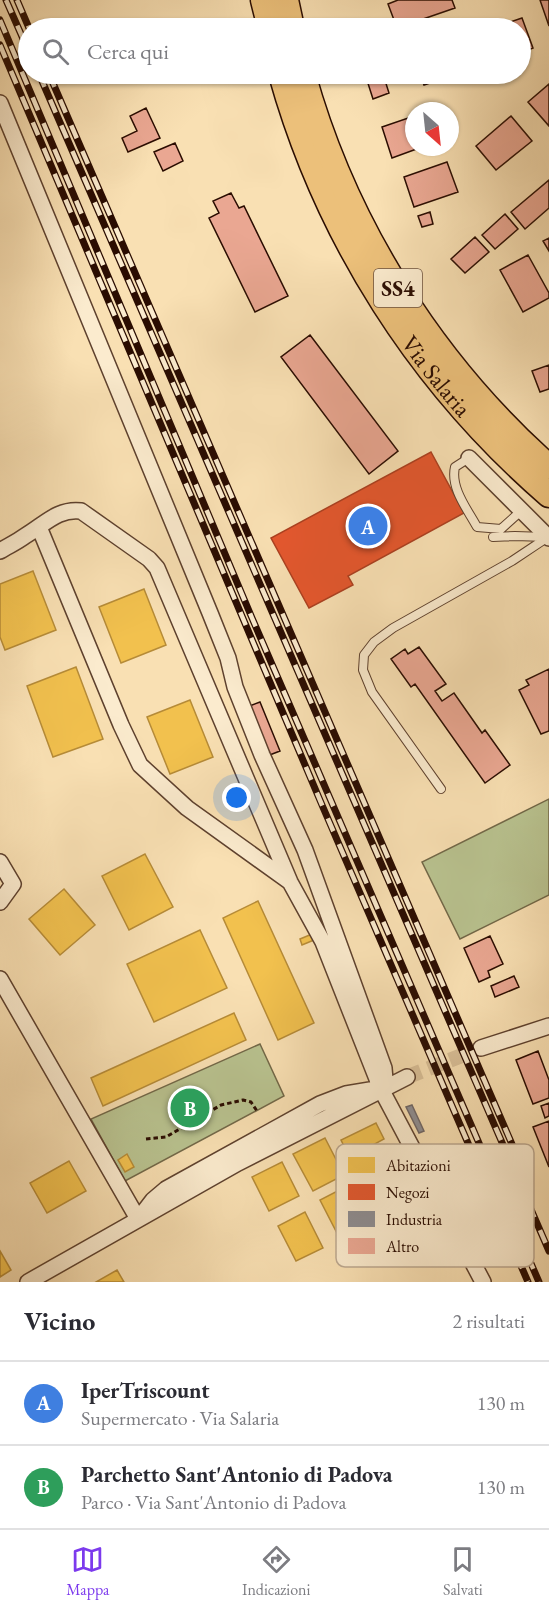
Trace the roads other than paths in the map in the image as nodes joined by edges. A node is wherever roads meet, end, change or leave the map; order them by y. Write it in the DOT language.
graph roads {
  1 [pos="263,0"];
  2 [pos="286,0"];
  3 [pos="268,18"];
  4 [pos="290,18"];
  5 [pos="284,84"];
  6 [pos="306,84"];
  7 [pos="0,103"];
  8 [pos="469,458"];
  9 [pos="549,467"];
  10 [pos="549,495"];
  11 [pos="521,511"];
  12 [pos="39,527"];
  13 [pos="501,530"];
  14 [pos="548,538"];
  15 [pos="0,551"];
  16 [pos="441,789"];
  17 [pos="0,862"];
  18 [pos="291,882"];
  19 [pos="0,902"];
  20 [pos="0,979"];
  21 [pos="549,1026"];
  22 [pos="481,1048"];
  23 [pos="408,1077"];
  24 [pos="381,1089"];
  25 [pos="410,1144"];
  26 [pos="138,1219"];
  27 [pos="475,1267"];
  28 [pos="28,1282"];
  29 [pos="483,1282"];
  1 -- 3 [label="main road"];
  2 -- 4 [label="main road"];
  5 -- 10 [label="main road, Via Salaria / SS4"];
  6 -- 9 [label="main road, Via Salaria / SS4"];
  7 -- 24 [label="street"];
  8 -- 11 [label="street"];
  8 -- 13 [label="lane"];
  11 -- 13 [label="lane"];
  11 -- 14 [label="street"];
  12 -- 15 [label="street"];
  12 -- 18 [label="street"];
  12 -- 18 [label="street"];
  13 -- 14 [label="lane"];
  14 -- 16 [label="lane"];
  17 -- 19 [label="street"];
  18 -- 24 [label="street"];
  20 -- 26 [label="street"];
  21 -- 22 [label="street"];
  23 -- 24 [label="street"];
  24 -- 25 [label="street"];
  24 -- 26 [label="street"];
  26 -- 28 [label="street"];
  27 -- 29 [label="street"];
}
